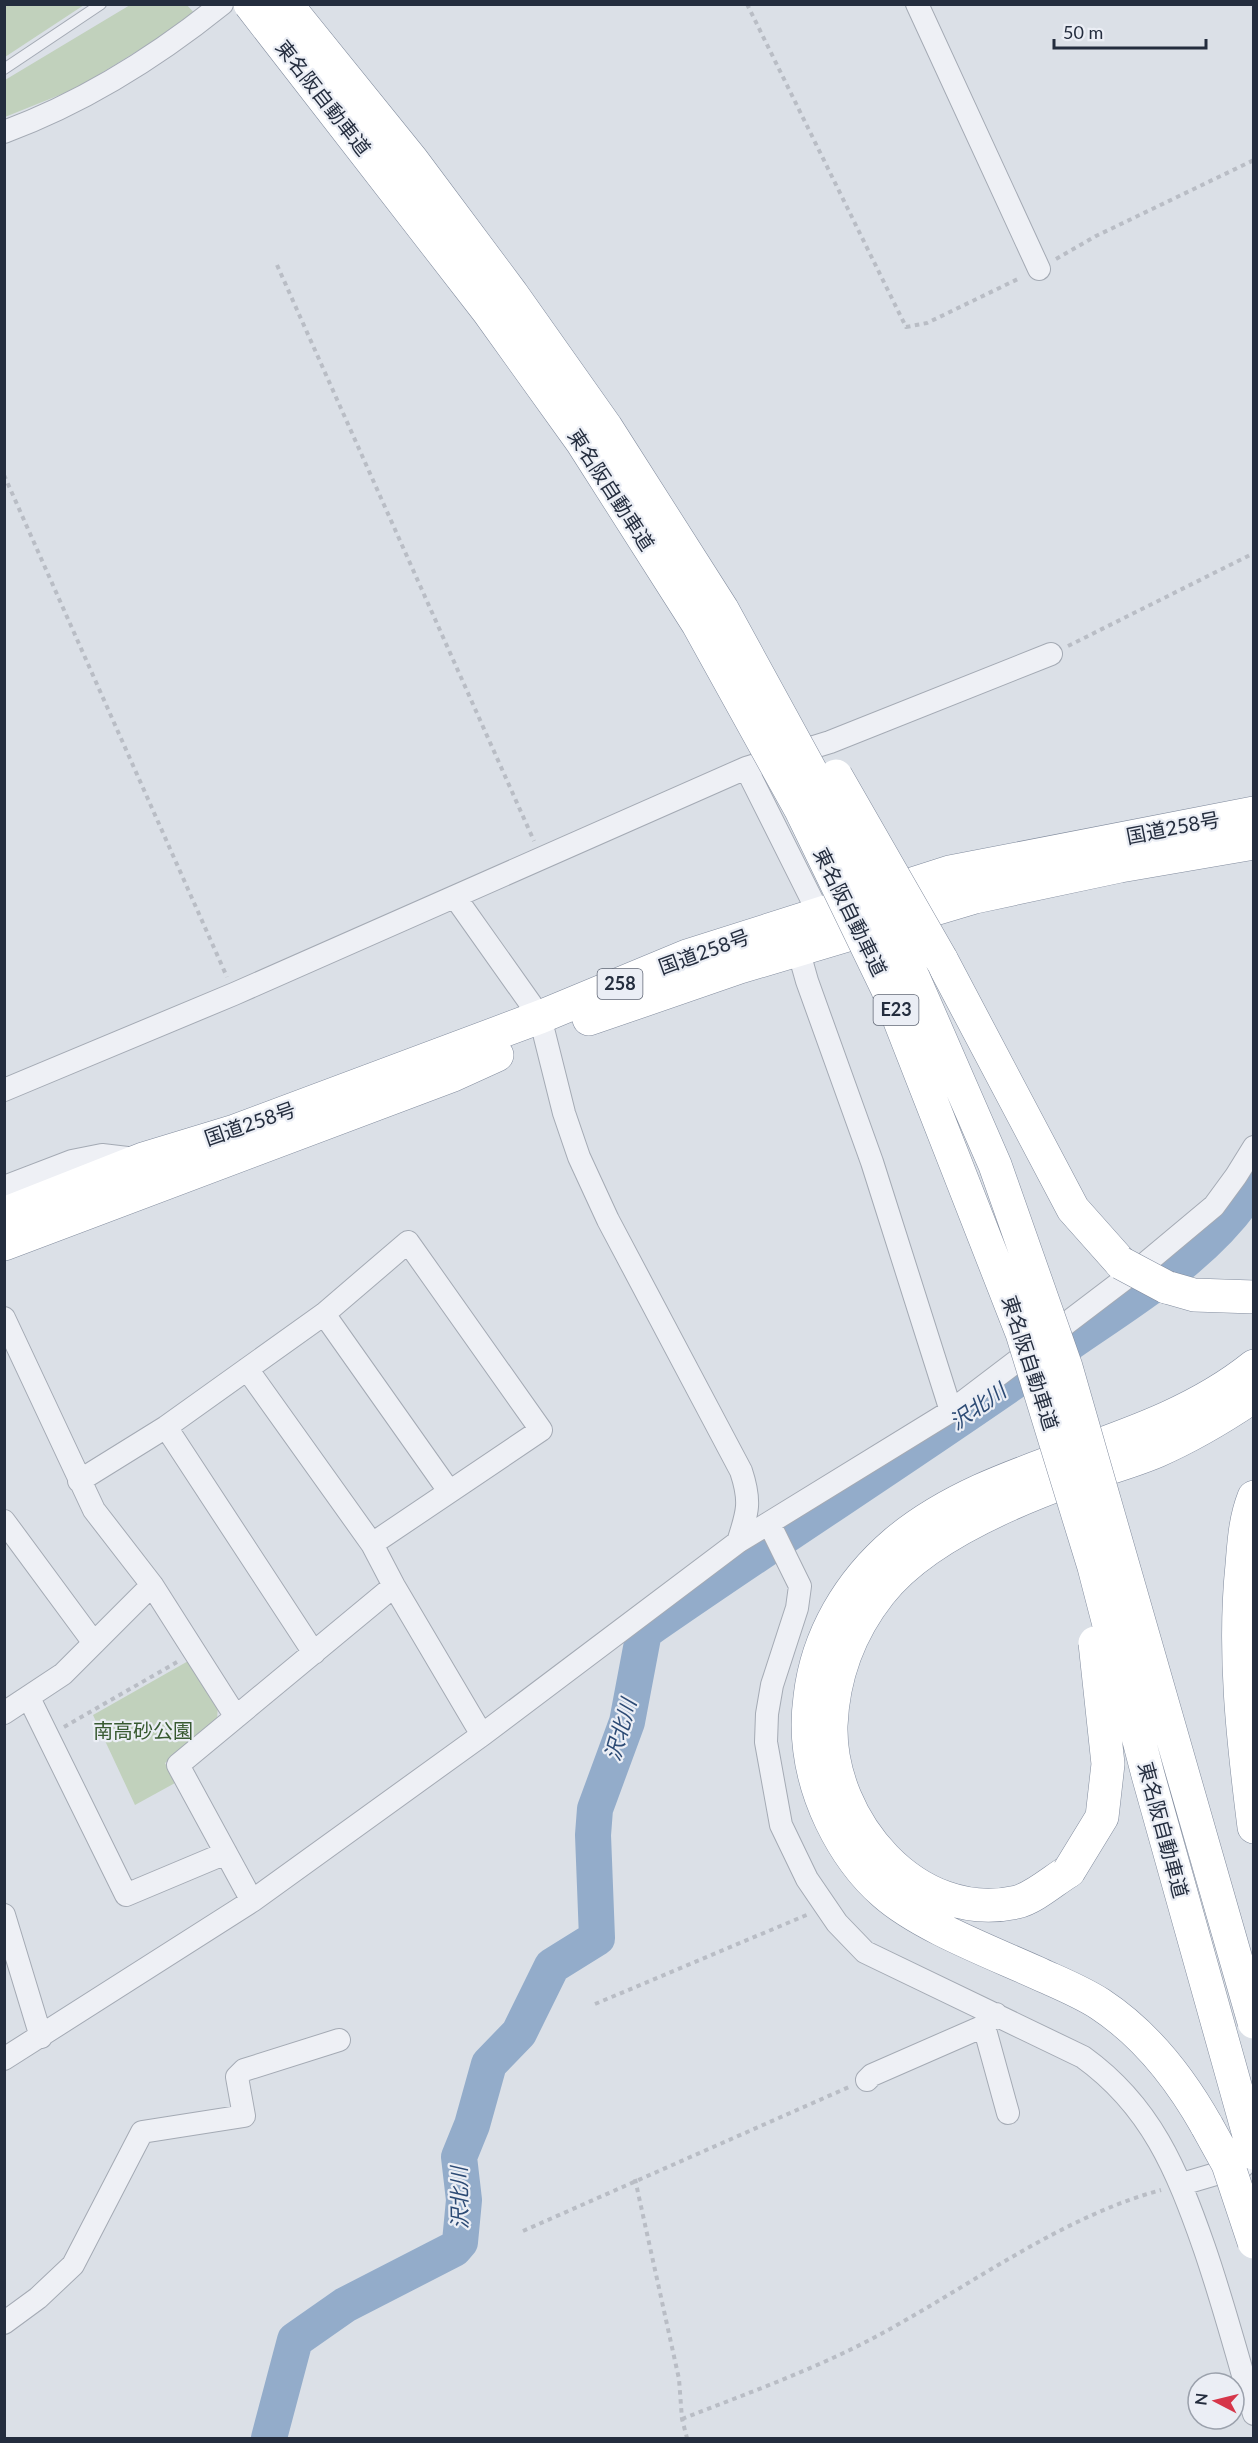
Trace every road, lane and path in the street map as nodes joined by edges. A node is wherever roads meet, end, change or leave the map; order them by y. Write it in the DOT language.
graph roads {
  1 [pos="101,4"];
  2 [pos="222,4"];
  3 [pos="250,4"];
  4 [pos="286,4"];
  5 [pos="747,4"];
  6 [pos="917,4"];
  7 [pos="4,69"];
  8 [pos="4,132"];
  9 [pos="1254,160"];
  10 [pos="277,265"];
  11 [pos="1039,269"];
  12 [pos="4,475"];
  13 [pos="1254,553"];
  14 [pos="722,609"];
  15 [pos="1052,654"];
  16 [pos="746,768"];
  17 [pos="1254,813"];
  18 [pos="1254,843"];
  19 [pos="542,858"];
  20 [pos="455,897"];
  21 [pos="819,914"];
  22 [pos="798,949"];
  23 [pos="234,994"];
  24 [pos="543,1026"];
  25 [pos="4,1090"];
  26 [pos="1254,1147"];
  27 [pos="143,1159"];
  28 [pos="4,1187"];
  29 [pos="4,1214"];
  30 [pos="986,1238"];
  31 [pos="4,1244"];
  32 [pos="1254,1297"];
  33 [pos="324,1314"];
  34 [pos="4,1318"];
  35 [pos="12,1356"];
  36 [pos="1254,1366"];
  37 [pos="247,1369"];
  38 [pos="1254,1396"];
  39 [pos="951,1411"];
  40 [pos="166,1426"];
  41 [pos="79,1481"];
  42 [pos="449,1491"];
  43 [pos="1254,1497"];
  44 [pos="4,1521"];
  45 [pos="775,1534"];
  46 [pos="738,1542"];
  47 [pos="372,1544"];
  48 [pos="152,1585"];
  49 [pos="394,1587"];
  50 [pos="94,1643"];
  51 [pos="195,1652"];
  52 [pos="314,1653"];
  53 [pos="29,1698"];
  54 [pos="4,1713"];
  55 [pos="236,1717"];
  56 [pos="482,1735"];
  57 [pos="48,1737"];
  58 [pos="1254,1827"];
  59 [pos="226,1853"];
  60 [pos="252,1901"];
  61 [pos="826,1906"];
  62 [pos="4,1915"];
  63 [pos="595,2004"];
  64 [pos="990,2020"];
  65 [pos="1254,2022"];
  66 [pos="41,2037"];
  67 [pos="339,2040"];
  68 [pos="4,2059"];
  69 [pos="867,2080"];
  70 [pos="1008,2113"];
  71 [pos="1254,2153"];
  72 [pos="1254,2163"];
  73 [pos="635,2179"];
  74 [pos="1182,2184"];
  75 [pos="523,2231"];
  76 [pos="1254,2242"];
  77 [pos="4,2323"];
  78 [pos="1254,2414"];
  79 [pos="682,2419"];
  80 [pos="687,2439"];
  1 -- 7 [label="lane"];
  2 -- 8 [label="street"];
  3 -- 30 [label="highway, 東名阪自動車道 / E23, bridge"];
  4 -- 14 [label="highway, 東名阪自動車道 / E23, bridge"];
  5 -- 11 [label="path"];
  6 -- 11 [label="street"];
  9 -- 11 [label="path"];
  10 -- 19 [label="path"];
  12 -- 23 [label="path"];
  13 -- 15 [label="path"];
  14 -- 32 [label="highway, bridge"];
  14 -- 65 [label="highway, 東名阪自動車道 / E23, bridge"];
  15 -- 16 [label="street"];
  16 -- 19 [label="street"];
  16 -- 21 [label="street"];
  17 -- 21 [label="highway, 国道258号 / 258"];
  18 -- 22 [label="highway, 国道258号 / 258"];
  19 -- 20 [label="street"];
  20 -- 23 [label="street"];
  20 -- 24 [label="street"];
  21 -- 24 [label="highway, 国道258号 / 258"];
  22 -- 24 [label="highway, 国道258号 / 258"];
  22 -- 39 [label="street"];
  23 -- 25 [label="street"];
  24 -- 27 [label="highway, 国道258号 / 258"];
  24 -- 31 [label="highway, 国道258号 / 258"];
  24 -- 46 [label="street"];
  26 -- 39 [label="street"];
  27 -- 28 [label="street"];
  27 -- 29 [label="highway, 国道258号 / 258"];
  30 -- 38 [label="highway, bridge"];
  30 -- 71 [label="highway, 東名阪自動車道 / E23, bridge"];
  33 -- 37 [label="street"];
  33 -- 42 [label="street"];
  33 -- 42 [label="street"];
  34 -- 35 [label="street"];
  35 -- 41 [label="street"];
  36 -- 76 [label="highway, bridge"];
  37 -- 40 [label="street"];
  37 -- 47 [label="street"];
  39 -- 45 [label="street"];
  40 -- 41 [label="street"];
  40 -- 52 [label="street"];
  41 -- 48 [label="street"];
  42 -- 47 [label="street"];
  43 -- 58 [label="highway"];
  44 -- 50 [label="street"];
  45 -- 46 [label="street"];
  45 -- 61 [label="street"];
  46 -- 56 [label="street"];
  47 -- 49 [label="street"];
  48 -- 50 [label="street"];
  48 -- 51 [label="street"];
  49 -- 52 [label="street"];
  49 -- 56 [label="street"];
  50 -- 53 [label="street"];
  51 -- 55 [label="street"];
  51 -- 57 [label="path"];
  52 -- 55 [label="street"];
  53 -- 54 [label="street"];
  53 -- 57 [label="street"];
  55 -- 59 [label="street"];
  56 -- 60 [label="street"];
  57 -- 59 [label="street"];
  59 -- 60 [label="street"];
  60 -- 66 [label="street"];
  61 -- 63 [label="path"];
  61 -- 64 [label="street"];
  62 -- 66 [label="street"];
  64 -- 69 [label="street"];
  64 -- 70 [label="street"];
  64 -- 74 [label="street"];
  66 -- 68 [label="street"];
  67 -- 77 [label="street"];
  69 -- 73 [label="path"];
  72 -- 74 [label="street"];
  73 -- 75 [label="path"];
  73 -- 79 [label="path"];
  74 -- 78 [label="street"];
  74 -- 79 [label="path"];
  79 -- 80 [label="path"];
}
